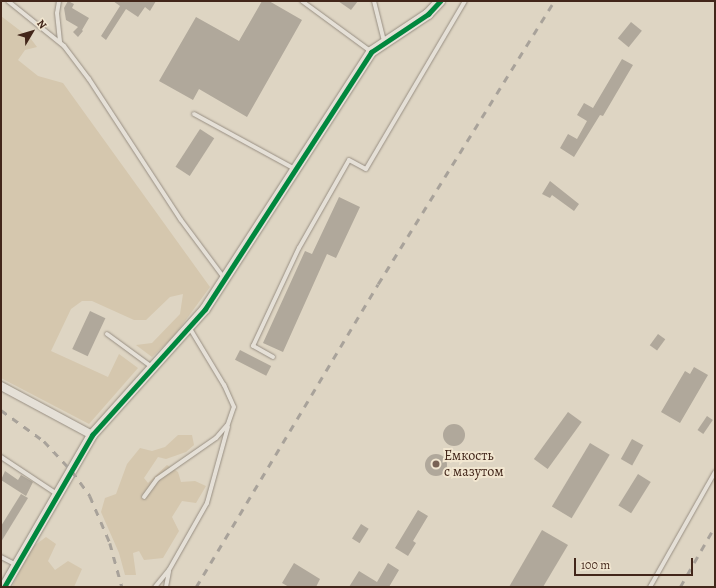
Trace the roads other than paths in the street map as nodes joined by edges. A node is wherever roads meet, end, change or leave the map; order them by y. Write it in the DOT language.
graph roads {
  1 [pos="8,1"];
  2 [pos="59,1"];
  3 [pos="302,1"];
  4 [pos="374,1"];
  5 [pos="440,1"];
  6 [pos="465,1"];
  7 [pos="384,41"];
  8 [pos="60,43"];
  9 [pos="371,52"];
  10 [pos="194,114"];
  11 [pos="295,169"];
  12 [pos="225,280"];
  13 [pos="189,327"];
  14 [pos="106,334"];
  15 [pos="273,357"];
  16 [pos="152,367"];
  17 [pos="1,386"];
  18 [pos="228,424"];
  19 [pos="92,435"];
  20 [pos="1,457"];
  21 [pos="715,472"];
  22 [pos="58,494"];
  23 [pos="144,497"];
  24 [pos="1,556"];
  25 [pos="17,565"];
  26 [pos="169,570"];
  27 [pos="4,587"];
  28 [pos="155,587"];
  29 [pos="166,587"];
  30 [pos="650,587"];
  1 -- 8 [label="lane"];
  2 -- 8 [label="lane"];
  3 -- 9 [label="lane"];
  4 -- 7 [label="lane"];
  5 -- 7 [label="street"];
  6 -- 15 [label="lane"];
  7 -- 9 [label="street"];
  8 -- 12 [label="lane"];
  9 -- 11 [label="street"];
  10 -- 11 [label="lane"];
  11 -- 12 [label="street"];
  12 -- 13 [label="street"];
  13 -- 16 [label="street"];
  13 -- 18 [label="lane"];
  14 -- 16 [label="lane"];
  16 -- 19 [label="street"];
  17 -- 19 [label="street"];
  18 -- 23 [label="lane"];
  18 -- 26 [label="lane"];
  19 -- 22 [label="street"];
  20 -- 22 [label="lane"];
  21 -- 30 [label="lane"];
  22 -- 25 [label="street"];
  24 -- 25 [label="lane"];
  25 -- 27 [label="street"];
  26 -- 28 [label="lane"];
  26 -- 29 [label="lane"];
}
